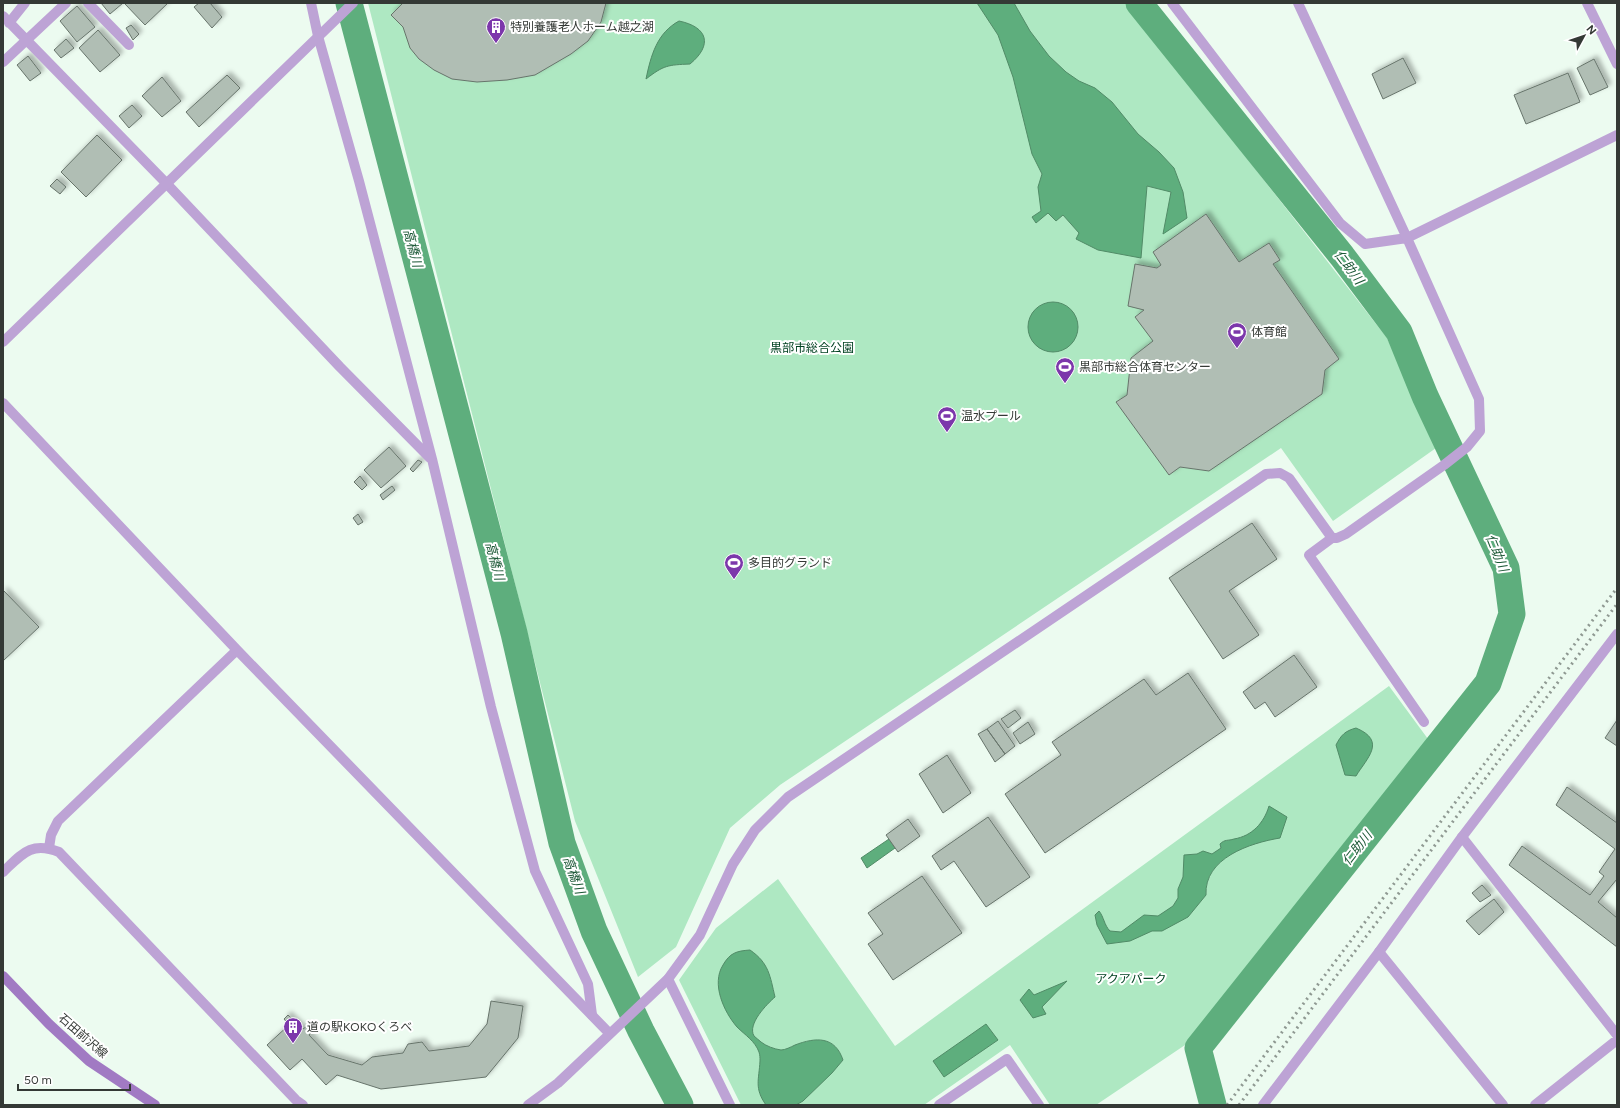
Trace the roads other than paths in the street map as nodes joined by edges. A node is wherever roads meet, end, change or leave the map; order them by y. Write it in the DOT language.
graph roads {
  1 [pos="25,3"];
  2 [pos="66,3"];
  3 [pos="88,3"];
  4 [pos="311,3"];
  5 [pos="354,3"];
  6 [pos="1172,3"];
  7 [pos="1298,3"];
  8 [pos="1587,3"];
  9 [pos="6,20"];
  10 [pos="318,36"];
  11 [pos="27,40"];
  12 [pos="129,45"];
  13 [pos="1615,54"];
  14 [pos="3,62"];
  15 [pos="1617,64"];
  16 [pos="1617,135"];
  17 [pos="166,183"];
  18 [pos="1407,238"];
  19 [pos="3,342"];
  20 [pos="3,403"];
  21 [pos="432,459"];
  22 [pos="1332,538"];
  23 [pos="1617,634"];
  24 [pos="238,650"];
  25 [pos="1424,722"];
  26 [pos="1462,837"];
  27 [pos="49,848"];
  28 [pos="3,872"];
  29 [pos="1379,952"];
  30 [pos="3,976"];
  31 [pos="668,979"];
  32 [pos="592,1015"];
  33 [pos="610,1034"];
  34 [pos="1617,1035"];
  35 [pos="1617,1040"];
  36 [pos="155,1105"];
  37 [pos="303,1105"];
  38 [pos="528,1105"];
  39 [pos="730,1105"];
  40 [pos="939,1105"];
  41 [pos="1039,1105"];
  42 [pos="1263,1105"];
  43 [pos="1503,1105"];
  44 [pos="1535,1105"];
  1 -- 9 [label="street"];
  2 -- 11 [label="street"];
  3 -- 12 [label="street"];
  4 -- 10 [label="street"];
  5 -- 10 [label="street"];
  6 -- 18 [label="street"];
  7 -- 18 [label="street"];
  8 -- 13 [label="street"];
  9 -- 11 [label="street"];
  10 -- 17 [label="street"];
  10 -- 21 [label="street"];
  11 -- 14 [label="street"];
  11 -- 17 [label="street"];
  13 -- 15 [label="street"];
  16 -- 18 [label="street"];
  17 -- 19 [label="street"];
  17 -- 21 [label="street"];
  18 -- 22 [label="street"];
  20 -- 24 [label="street"];
  21 -- 32 [label="street"];
  22 -- 25 [label="street"];
  22 -- 31 [label="street"];
  23 -- 26 [label="street"];
  24 -- 27 [label="street"];
  24 -- 32 [label="street"];
  26 -- 29 [label="street"];
  26 -- 34 [label="street"];
  27 -- 28 [label="street"];
  27 -- 37 [label="street"];
  29 -- 42 [label="street"];
  29 -- 43 [label="street"];
  30 -- 36 [label="main road, 石田前沢線"];
  31 -- 33 [label="street"];
  31 -- 39 [label="street"];
  32 -- 33 [label="street"];
  33 -- 38 [label="street"];
  35 -- 44 [label="street"];
  40 -- 41 [label="street"];
}
